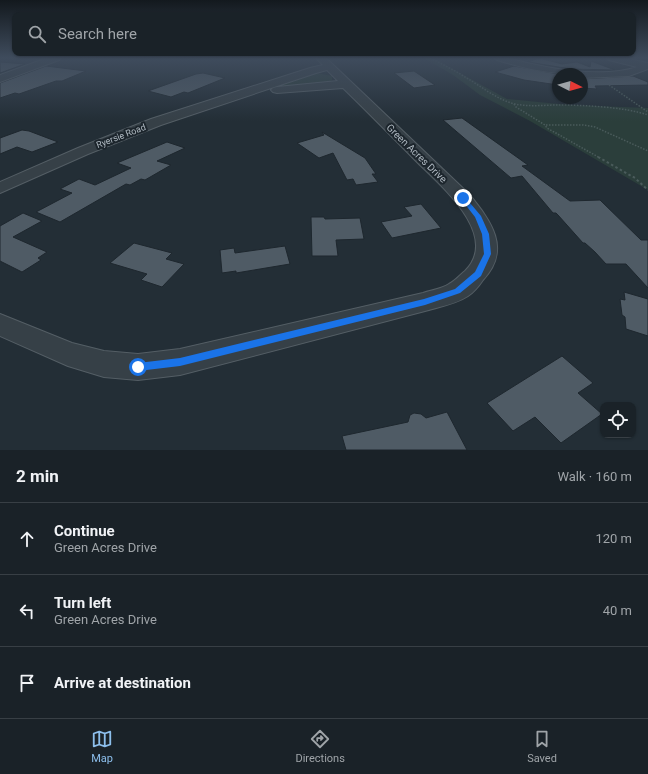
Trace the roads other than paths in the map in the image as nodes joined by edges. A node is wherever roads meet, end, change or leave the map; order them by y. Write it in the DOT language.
graph roads {
  1 [pos="288,79"];
  2 [pos="341,79"];
  3 [pos="346,84"];
  4 [pos="245,94"];
  5 [pos="0,188"];
  6 [pos="0,324"];
  1 -- 4 [label="street, Ryersie Road"];
  2 -- 3 [label="street, Green Acres Drive"];
  3 -- 4 [label="street, Ryersie Road"];
  3 -- 6 [label="street, Green Acres Drive"];
  4 -- 5 [label="street, Ryersie Road"];
}
